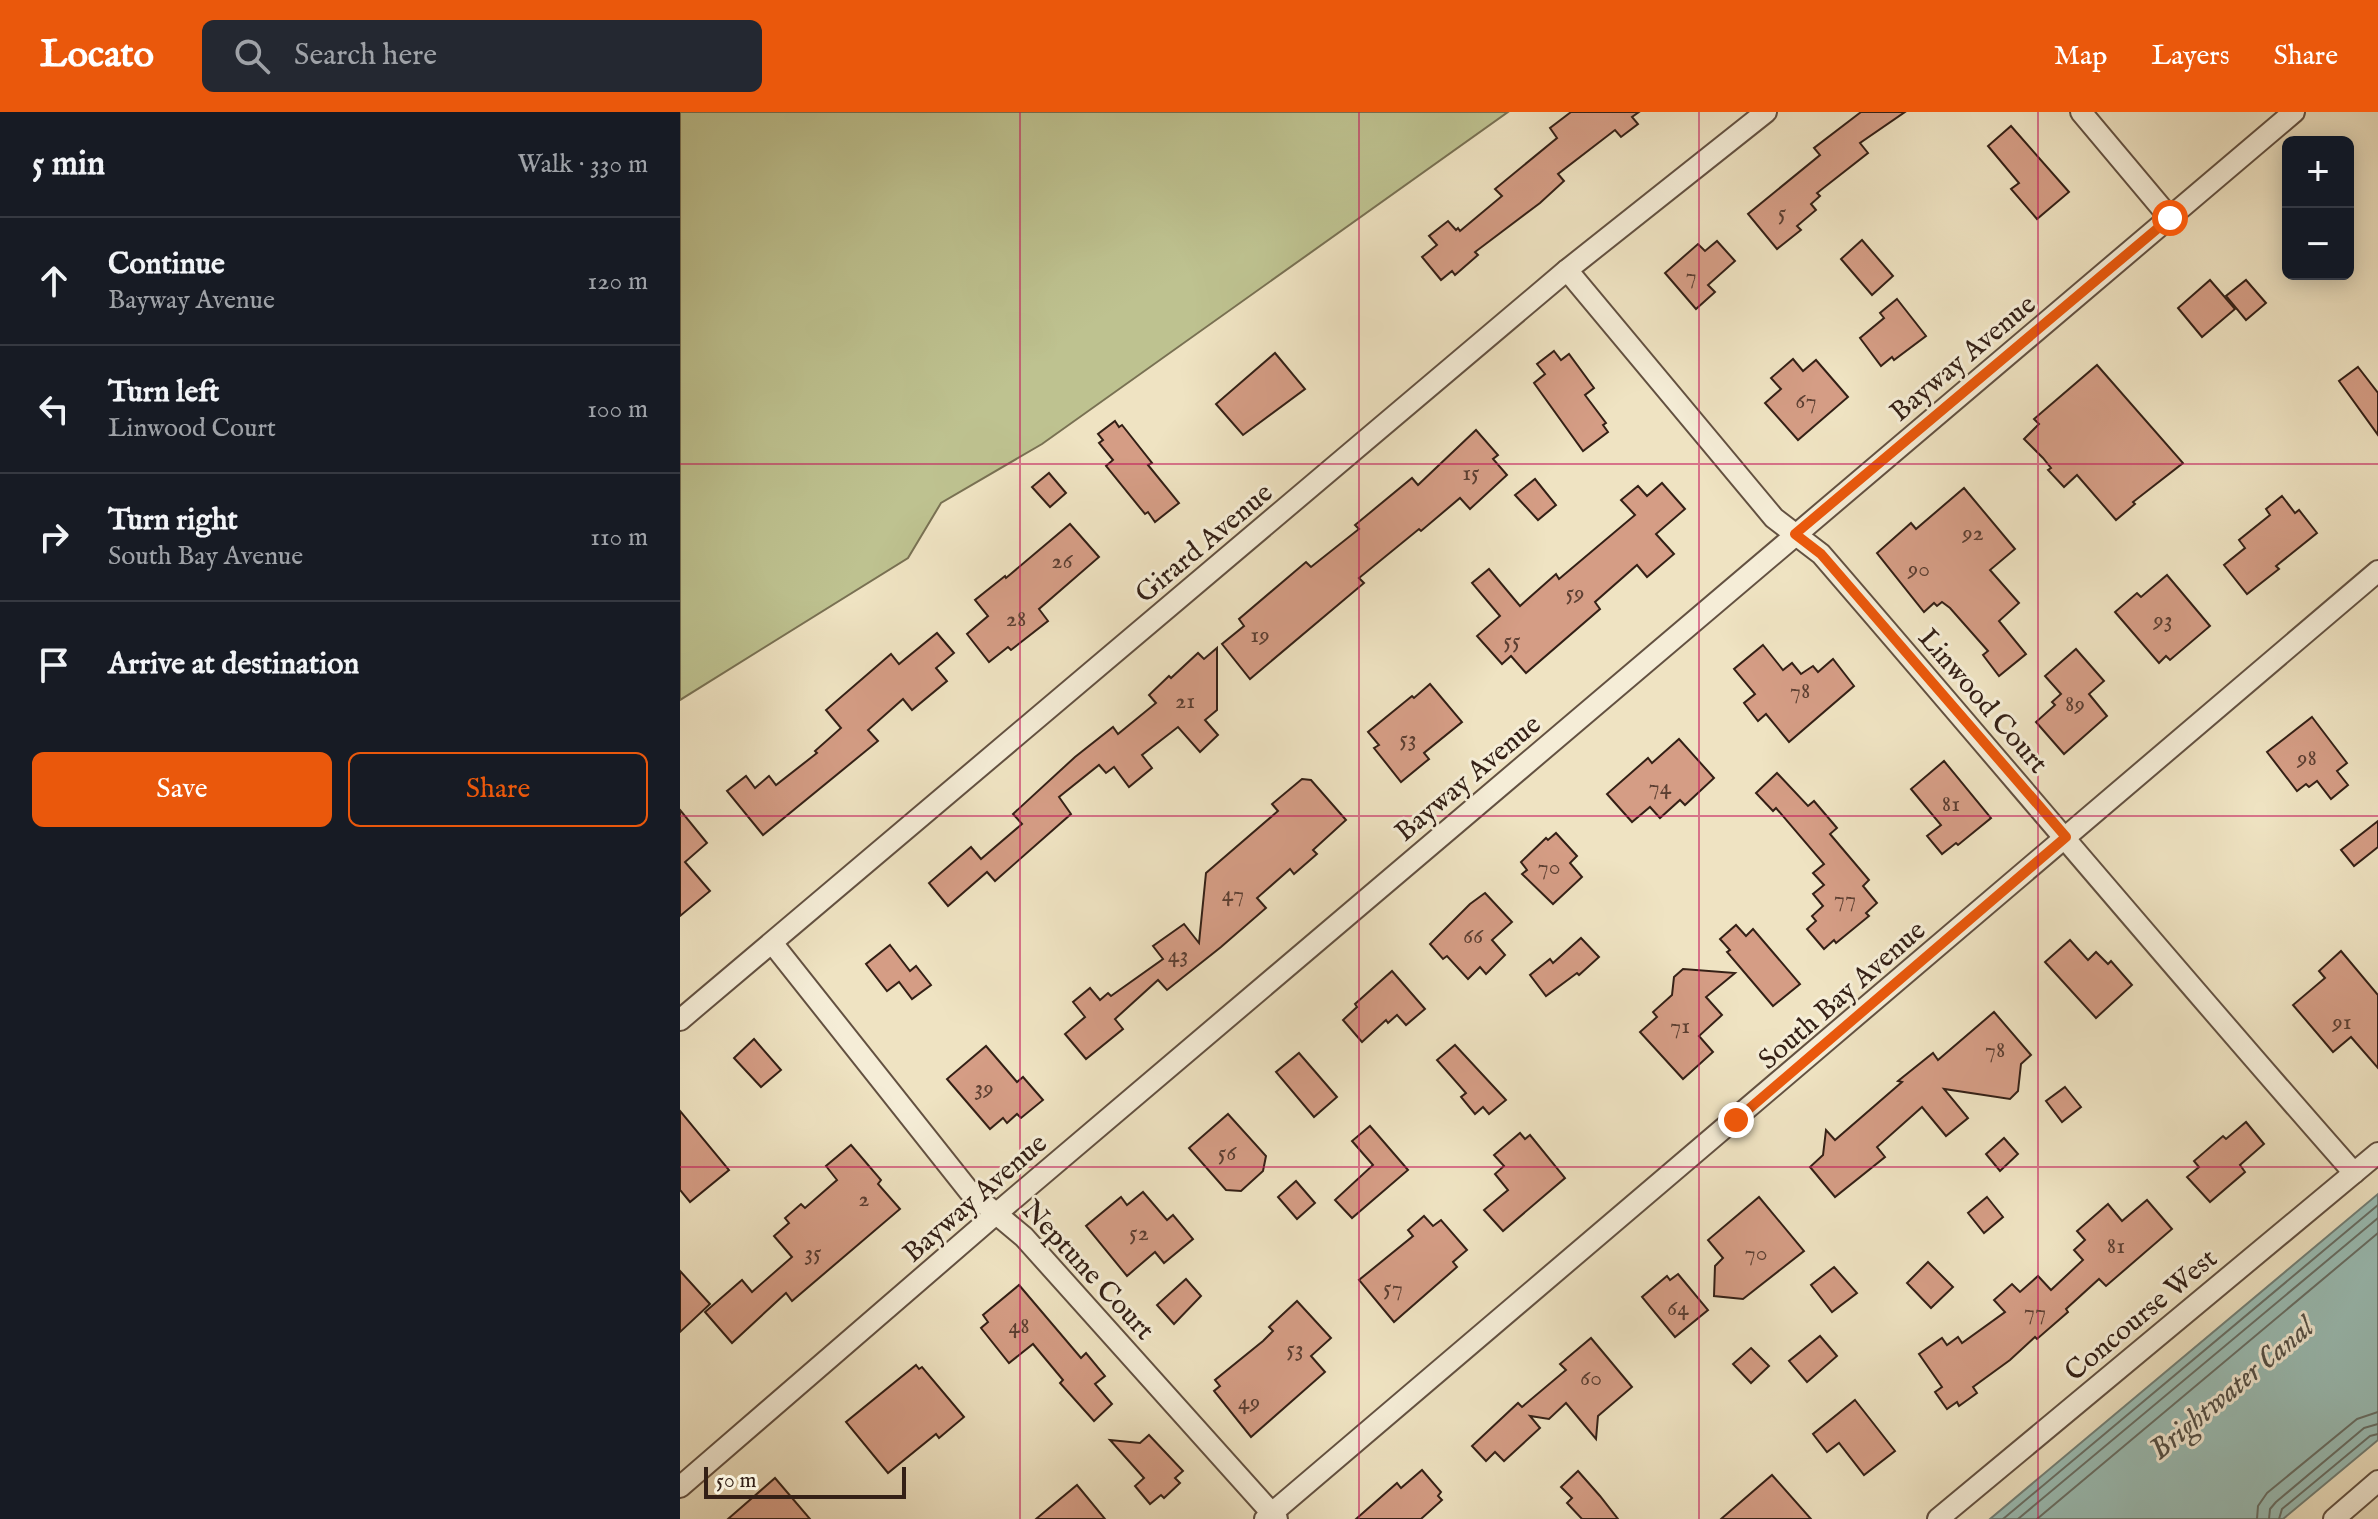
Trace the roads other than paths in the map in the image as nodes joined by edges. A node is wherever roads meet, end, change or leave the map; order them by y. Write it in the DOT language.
graph roads {
  1 [pos="1766,112"];
  2 [pos="2081,112"];
  3 [pos="2294,112"];
  4 [pos="2170,218"];
  5 [pos="1567,270"];
  6 [pos="1795,534"];
  7 [pos="2378,571"];
  8 [pos="2066,837"];
  9 [pos="773,944"];
  10 [pos="680,1020"];
  11 [pos="2378,1153"];
  12 [pos="2354,1173"];
  13 [pos="997,1213"];
  14 [pos="2378,1481"];
  15 [pos="680,1487"];
  16 [pos="1271,1517"];
  17 [pos="1938,1519"];
  18 [pos="2334,1519"];
  1 -- 5 [label="street, Girard Avenue"];
  2 -- 4 [label="street"];
  3 -- 4 [label="street, Bayway Avenue"];
  4 -- 6 [label="street, Bayway Avenue"];
  5 -- 6 [label="street, Linwood Court"];
  5 -- 9 [label="street, Girard Avenue"];
  6 -- 8 [label="street, Linwood Court"];
  6 -- 13 [label="street, Bayway Avenue"];
  7 -- 8 [label="street, South Bay Avenue"];
  8 -- 12 [label="street, Linwood Court"];
  8 -- 16 [label="street, South Bay Avenue"];
  9 -- 10 [label="street, Girard Avenue"];
  9 -- 13 [label="street, Neptune Court"];
  11 -- 12 [label="street, Concourse West"];
  12 -- 17 [label="street, Concourse West"];
  13 -- 15 [label="street, Bayway Avenue"];
  13 -- 16 [label="street, Neptune Court"];
  14 -- 18 [label="street"];
}
